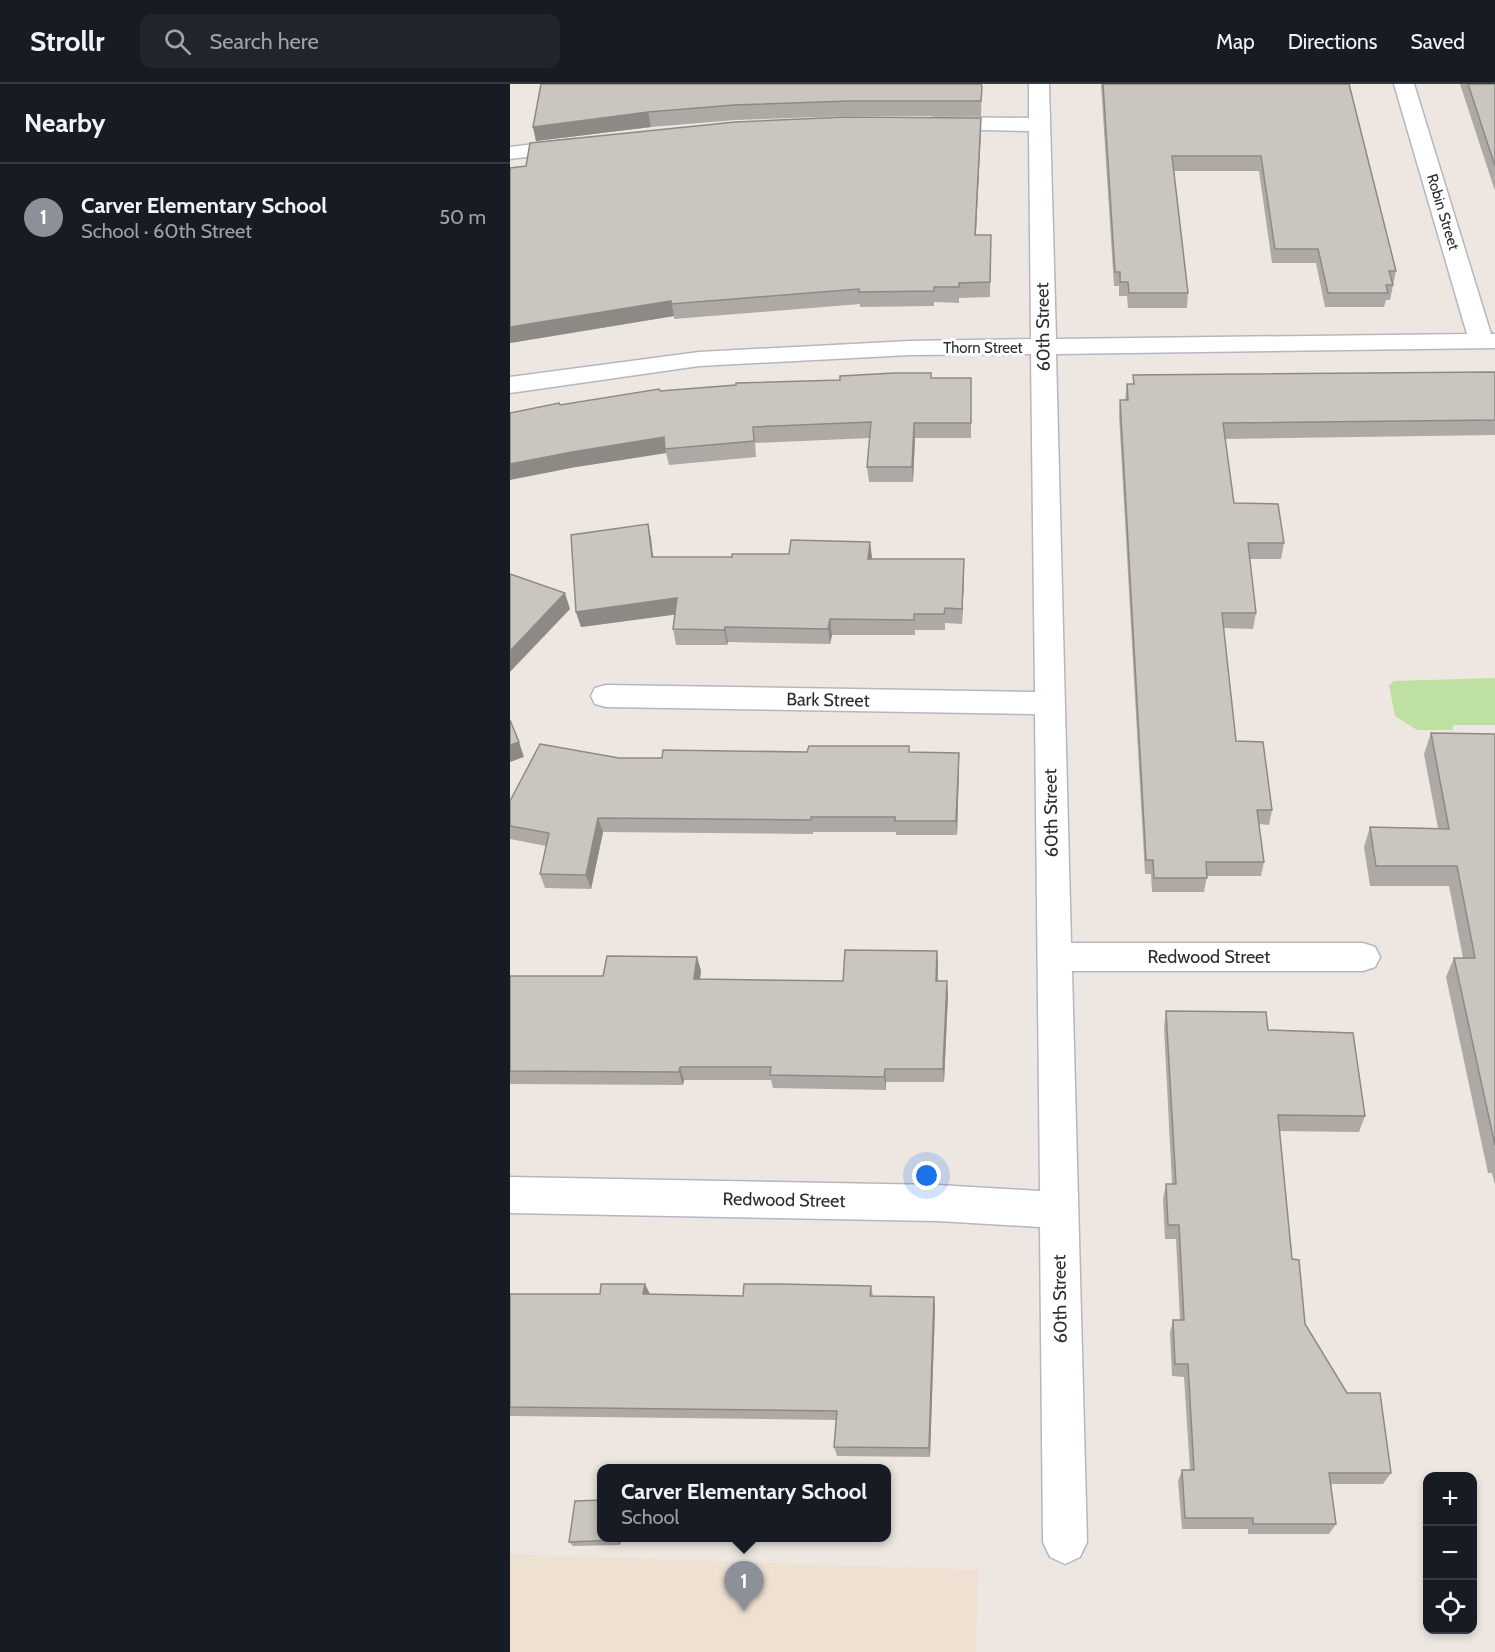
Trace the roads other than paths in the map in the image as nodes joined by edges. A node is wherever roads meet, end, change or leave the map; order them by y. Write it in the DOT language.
graph roads {
  1 [pos="1039,84"];
  2 [pos="1404,84"];
  3 [pos="921,123"];
  4 [pos="1040,125"];
  5 [pos="594,142"];
  6 [pos="510,153"];
  7 [pos="1488,341"];
  8 [pos="1044,348"];
  9 [pos="510,385"];
  10 [pos="606,696"];
  11 [pos="1049,703"];
  12 [pos="1054,957"];
  13 [pos="1363,957"];
  14 [pos="510,1195"];
  15 [pos="1059,1210"];
  16 [pos="1065,1542"];
  1 -- 4 [label="street, 60th Street"];
  2 -- 7 [label="street, Robin Street"];
  3 -- 4 [label="street"];
  4 -- 8 [label="street, 60th Street"];
  5 -- 6 [label="street"];
  7 -- 8 [label="street, Thorn Street"];
  8 -- 9 [label="street, Thorn Street"];
  8 -- 11 [label="street, 60th Street"];
  10 -- 11 [label="street, Bark Street"];
  11 -- 12 [label="street, 60th Street"];
  12 -- 13 [label="street, Redwood Street"];
  12 -- 15 [label="street, 60th Street"];
  14 -- 15 [label="street, Redwood Street"];
  15 -- 16 [label="street, 60th Street"];
}
